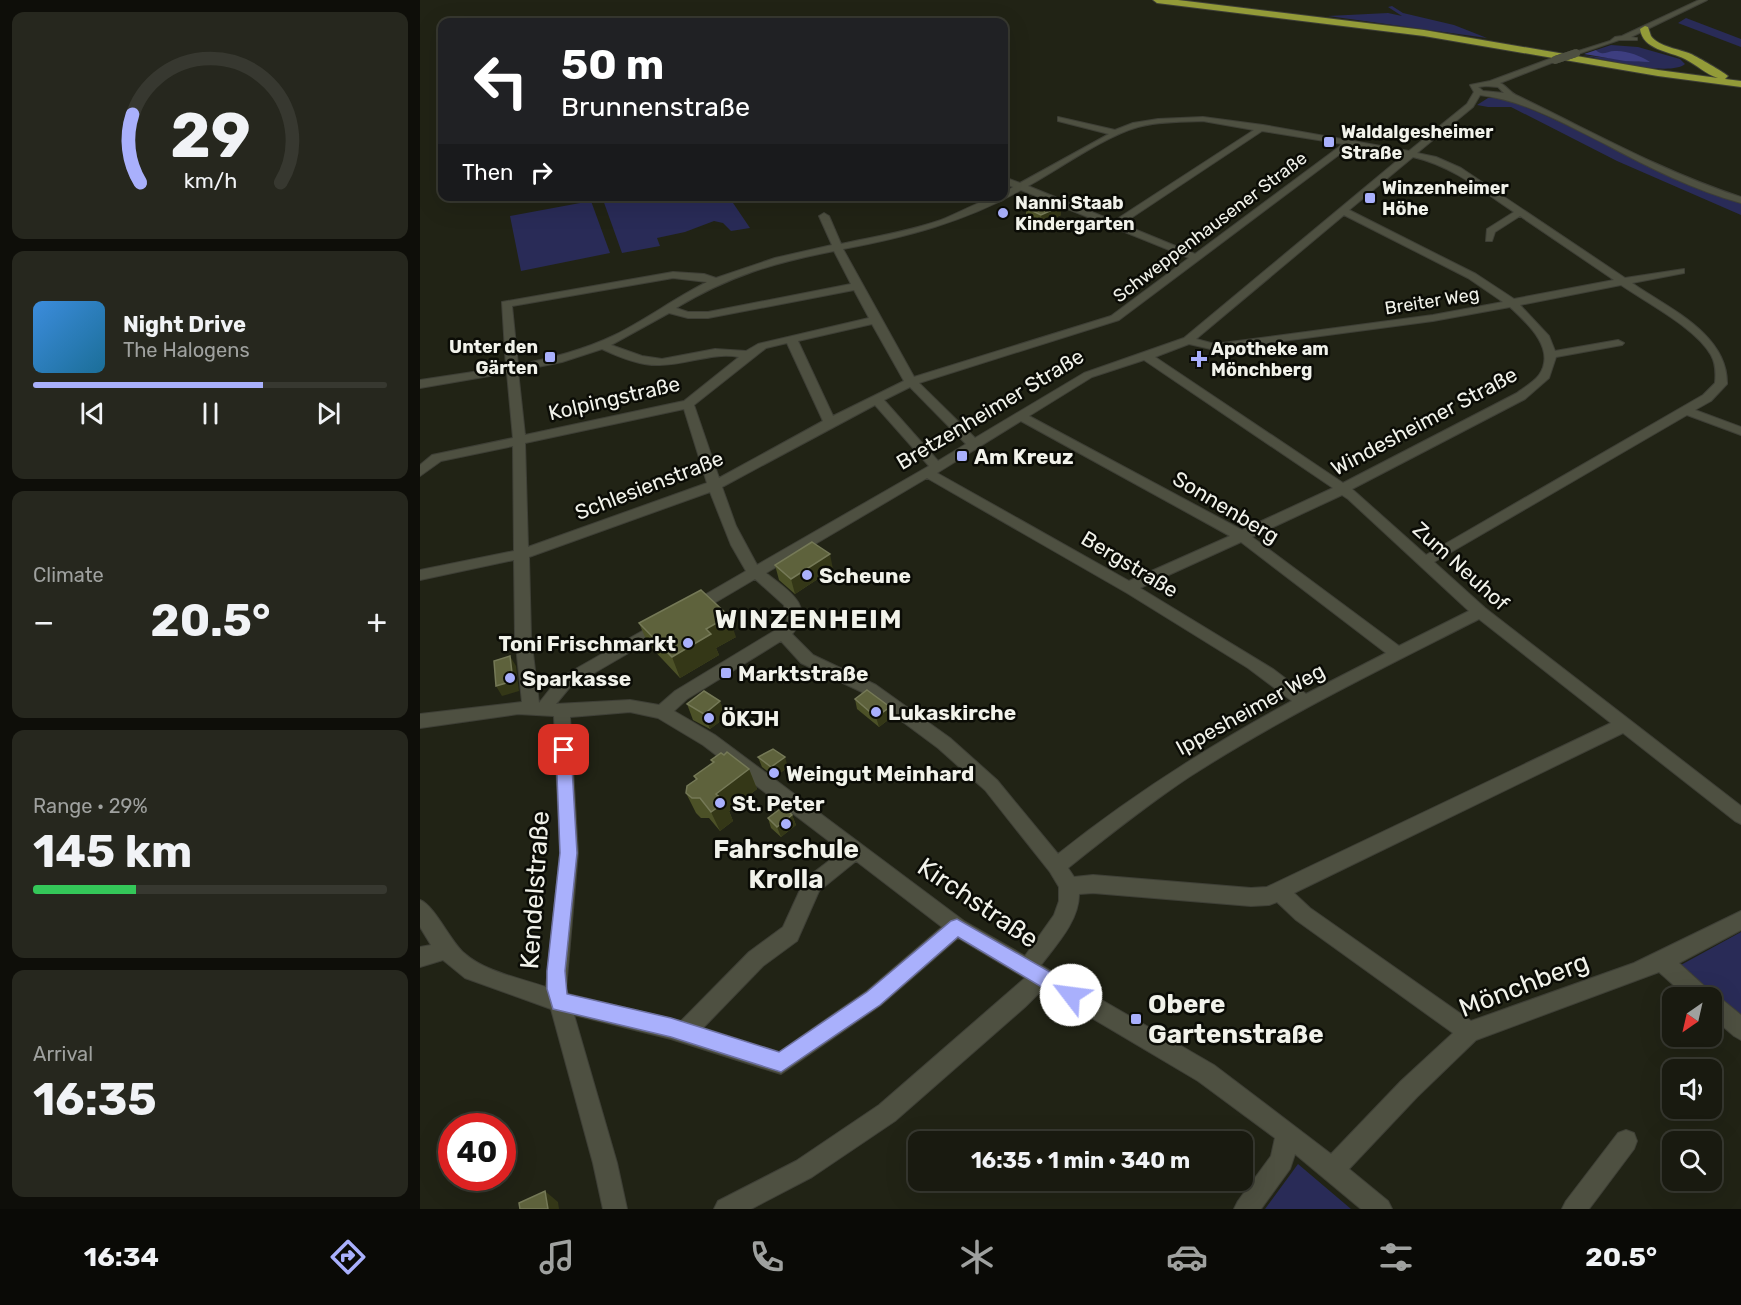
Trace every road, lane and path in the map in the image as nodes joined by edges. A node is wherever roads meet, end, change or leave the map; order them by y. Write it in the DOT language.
graph roads {
  1 [pos="1157,0"];
  2 [pos="1177,0"];
  3 [pos="1704,0"];
  4 [pos="1645,29"];
  5 [pos="1633,42"];
  6 [pos="1591,48"];
  7 [pos="1682,54"];
  8 [pos="1646,69"];
  9 [pos="1509,77"];
  10 [pos="1741,82"];
  11 [pos="1490,84"];
  12 [pos="1478,92"];
  13 [pos="1500,92"];
  14 [pos="1470,105"];
  15 [pos="1061,119"];
  16 [pos="1263,128"];
  17 [pos="1116,133"];
  18 [pos="1351,142"];
  19 [pos="1413,154"];
  20 [pos="1008,181"];
  21 [pos="1022,186"];
  22 [pos="1008,193"];
  23 [pos="1741,200"];
  24 [pos="992,201"];
  25 [pos="1343,211"];
  26 [pos="1520,212"];
  27 [pos="824,216"];
  28 [pos="1116,224"];
  29 [pos="1489,239"];
  30 [pos="838,249"];
  31 [pos="1197,258"];
  32 [pos="1680,271"];
  33 [pos="715,281"];
  34 [pos="1625,282"];
  35 [pos="858,286"];
  36 [pos="1515,305"];
  37 [pos="667,309"];
  38 [pos="875,320"];
  39 [pos="791,339"];
  40 [pos="1188,340"];
  41 [pos="1618,343"];
  42 [pos="603,345"];
  43 [pos="1551,354"];
  44 [pos="747,355"];
  45 [pos="1146,356"];
  46 [pos="512,368"];
  47 [pos="911,381"];
  48 [pos="420,384"];
  49 [pos="876,399"];
  50 [pos="688,404"];
  51 [pos="1687,411"];
  52 [pos="1020,416"];
  53 [pos="830,422"];
  54 [pos="1741,431"];
  55 [pos="519,439"];
  56 [pos="974,444"];
  57 [pos="932,470"];
  58 [pos="420,472"];
  59 [pos="713,486"];
  60 [pos="1342,488"];
  61 [pos="1242,536"];
  62 [pos="522,554"];
  63 [pos="1424,562"];
  64 [pos="755,573"];
  65 [pos="420,575"];
  66 [pos="1129,586"];
  67 [pos="1480,612"];
  68 [pos="783,633"];
  69 [pos="1398,654"];
  70 [pos="1304,702"];
  71 [pos="546,709"];
  72 [pos="662,712"];
  73 [pos="420,721"];
  74 [pos="1623,725"];
  75 [pos="1741,816"];
  76 [pos="855,850"];
  77 [pos="1057,866"];
  78 [pos="1069,886"];
  79 [pos="1279,891"];
  80 [pos="420,909"];
  81 [pos="1741,920"];
  82 [pos="957,927"];
  83 [pos="447,950"];
  84 [pos="420,957"];
  85 [pos="1662,961"];
  86 [pos="1034,973"];
  87 [pos="1692,987"];
  88 [pos="560,1002"];
  89 [pos="1722,1013"];
  90 [pos="1741,1029"];
  91 [pos="684,1032"];
  92 [pos="1468,1032"];
  93 [pos="1287,1133"];
  94 [pos="1626,1141"];
  95 [pos="1332,1170"];
  96 [pos="615,1209"];
  97 [pos="726,1209"];
  98 [pos="1246,1209"];
  99 [pos="1380,1209"];
  100 [pos="1574,1209"];
  1 -- 10 [label="highway"];
  2 -- 8 [label="highway"];
  3 -- 4 [label="street"];
  4 -- 5 [label="street"];
  4 -- 5 [label="street"];
  4 -- 7 [label="highway"];
  5 -- 6 [label="street"];
  5 -- 6 [label="street"];
  5 -- 7 [label="highway"];
  5 -- 8 [label="highway"];
  6 -- 9 [label="street, bridge"];
  7 -- 10 [label="highway"];
  8 -- 10 [label="highway"];
  9 -- 11 [label="street"];
  9 -- 13 [label="street"];
  11 -- 12 [label="street"];
  11 -- 13 [label="street"];
  12 -- 13 [label="street"];
  12 -- 14 [label="street, Bretzenheimer Straße"];
  13 -- 14 [label="street, Bretzenheimer Straße"];
  13 -- 23 [label="street"];
  14 -- 19 [label="street, Bretzenheimer Straße"];
  15 -- 17 [label="street"];
  16 -- 17 [label="street"];
  16 -- 18 [label="street"];
  16 -- 28 [label="street"];
  17 -- 21 [label="street"];
  18 -- 19 [label="street"];
  18 -- 31 [label="street, Schweppenhausener Straße"];
  19 -- 25 [label="street, Bretzenheimer Straße"];
  19 -- 26 [label="street"];
  20 -- 21 [label="street"];
  21 -- 22 [label="street"];
  21 -- 28 [label="street"];
  24 -- 30 [label="street"];
  25 -- 36 [label="street"];
  25 -- 40 [label="street, Bretzenheimer Straße"];
  26 -- 29 [label="street"];
  26 -- 34 [label="street"];
  27 -- 30 [label="street"];
  28 -- 31 [label="street"];
  30 -- 33 [label="street"];
  30 -- 35 [label="street"];
  31 -- 47 [label="street, Schweppenhausener Straße"];
  32 -- 34 [label="street, Breiter Weg"];
  33 -- 37 [label="street"];
  33 -- 46 [label="street"];
  34 -- 36 [label="street, Breiter Weg"];
  34 -- 51 [label="street"];
  35 -- 37 [label="street"];
  35 -- 38 [label="street"];
  36 -- 40 [label="street, Breiter Weg"];
  36 -- 43 [label="street"];
  37 -- 42 [label="street"];
  38 -- 39 [label="street, Kolpingstraße"];
  38 -- 47 [label="street"];
  39 -- 44 [label="street, Kolpingstraße"];
  39 -- 53 [label="street"];
  40 -- 45 [label="street, Bretzenheimer Straße"];
  41 -- 43 [label="street"];
  42 -- 44 [label="street"];
  42 -- 46 [label="street"];
  43 -- 60 [label="street, Windesheimer Straße"];
  44 -- 50 [label="street, Kolpingstraße"];
  45 -- 52 [label="street, Bretzenheimer Straße"];
  45 -- 60 [label="street, Zum Neuhof"];
  46 -- 48 [label="street"];
  46 -- 55 [label="street"];
  47 -- 49 [label="street, Schlesienstraße"];
  47 -- 56 [label="street"];
  49 -- 53 [label="street, Schlesienstraße"];
  49 -- 57 [label="street, Bergstraße"];
  50 -- 55 [label="street, Kolpingstraße"];
  50 -- 59 [label="street"];
  51 -- 54 [label="street"];
  51 -- 63 [label="street"];
  52 -- 56 [label="street, Bretzenheimer Straße"];
  52 -- 61 [label="street, Sonnenberg"];
  53 -- 59 [label="street, Schlesienstraße"];
  55 -- 58 [label="street, Kolpingstraße"];
  55 -- 62 [label="street"];
  56 -- 57 [label="street, Bretzenheimer Straße"];
  57 -- 64 [label="street, Bretzenheimer Straße"];
  57 -- 66 [label="street, Bergstraße"];
  59 -- 62 [label="street, Schlesienstraße"];
  59 -- 64 [label="street"];
  60 -- 61 [label="street, Windesheimer Straße"];
  60 -- 63 [label="street, Zum Neuhof"];
  61 -- 66 [label="street, Windesheimer Straße"];
  61 -- 69 [label="street, Sonnenberg"];
  62 -- 65 [label="street, Schlesienstraße"];
  62 -- 71 [label="street"];
  63 -- 67 [label="street, Zum Neuhof"];
  64 -- 68 [label="street"];
  64 -- 71 [label="street, Bretzenheimer Straße"];
  66 -- 70 [label="street, Bergstraße"];
  67 -- 69 [label="street, Ippesheimer Weg"];
  67 -- 74 [label="street, Zum Neuhof"];
  68 -- 72 [label="street"];
  68 -- 77 [label="street"];
  69 -- 70 [label="street, Ippesheimer Weg"];
  70 -- 77 [label="street, Ippesheimer Weg"];
  71 -- 72 [label="street, Kirchstraße"];
  71 -- 73 [label="street"];
  71 -- 88 [label="street, Kendelstraße"];
  72 -- 76 [label="street, Kirchstraße"];
  74 -- 75 [label="street, Zum Neuhof"];
  74 -- 79 [label="street"];
  76 -- 82 [label="street, Kirchstraße"];
  76 -- 91 [label="street"];
  77 -- 78 [label="street"];
  78 -- 79 [label="street"];
  78 -- 86 [label="street"];
  79 -- 92 [label="street"];
  80 -- 83 [label="street"];
  81 -- 85 [label="street, Mönchberg"];
  82 -- 86 [label="street, Kirchstraße"];
  82 -- 91 [label="street"];
  83 -- 84 [label="street"];
  83 -- 88 [label="street"];
  85 -- 87 [label="street"];
  85 -- 92 [label="street, Mönchberg"];
  86 -- 93 [label="street, Kirchstraße"];
  86 -- 97 [label="street"];
  88 -- 91 [label="street"];
  88 -- 96 [label="street, Kendelstraße"];
  89 -- 90 [label="street"];
  92 -- 95 [label="street, Mönchberg"];
  93 -- 95 [label="street, Kirchstraße"];
  93 -- 98 [label="street"];
  94 -- 100 [label="street"];
  95 -- 99 [label="street, Kirchstraße"];
}
